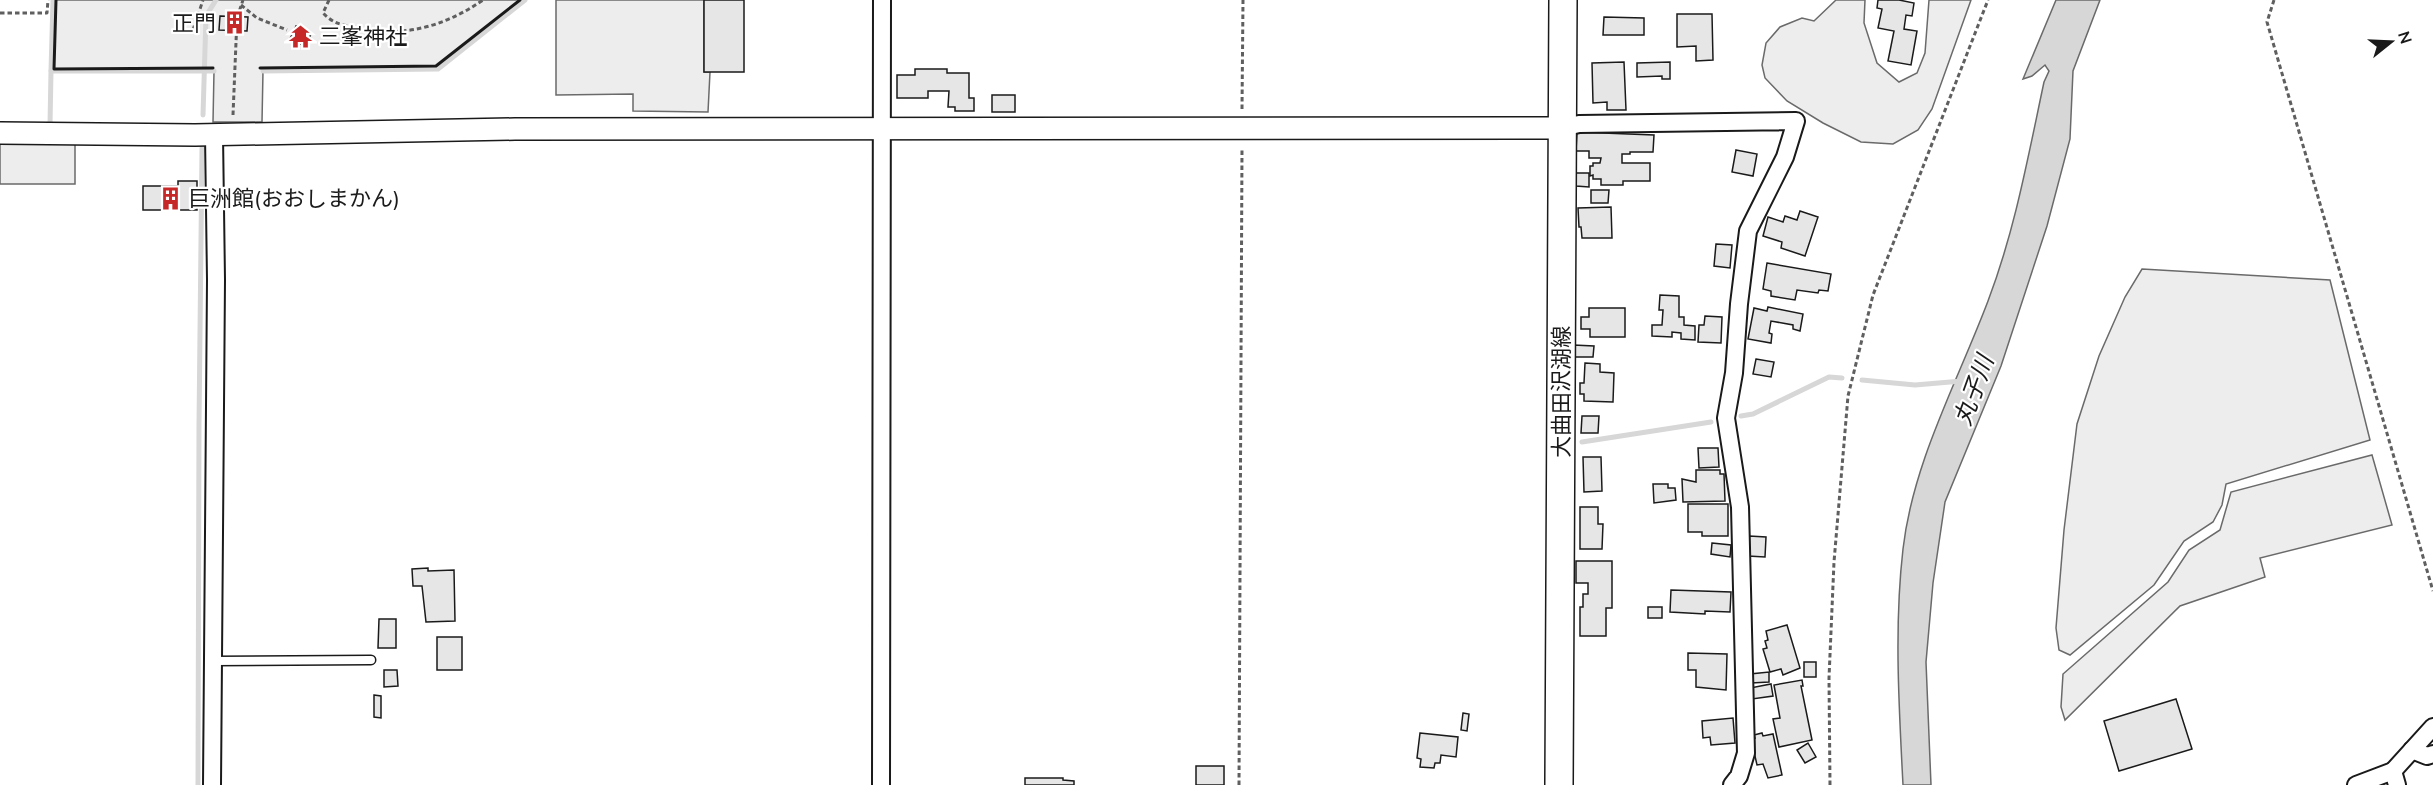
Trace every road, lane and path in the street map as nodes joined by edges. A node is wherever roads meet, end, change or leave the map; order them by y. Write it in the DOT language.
graph roads {
  1 [pos="48,0"];
  2 [pos="203,0"];
  3 [pos="243,0"];
  4 [pos="329,0"];
  5 [pos="483,0"];
  6 [pos="882,0"];
  7 [pos="1243,0"];
  8 [pos="1563,0"];
  9 [pos="1988,0"];
  10 [pos="2274,0"];
  11 [pos="241,5"];
  12 [pos="0,14"];
  13 [pos="193,30"];
  14 [pos="287,30"];
  15 [pos="881,128"];
  16 [pos="1562,128"];
  17 [pos="1242,129"];
  18 [pos="0,133"];
  19 [pos="223,135"];
  20 [pos="2433,591"];
  21 [pos="371,660"];
  22 [pos="213,661"];
  23 [pos="2433,727"];
  24 [pos="2412,750"];
  25 [pos="2433,754"];
  26 [pos="2395,778"];
  27 [pos="212,785"];
  28 [pos="881,785"];
  29 [pos="1239,785"];
  30 [pos="1559,785"];
  31 [pos="1732,785"];
  32 [pos="1830,785"];
  33 [pos="2356,785"];
  1 -- 12 [label="path"];
  2 -- 13 [label="path"];
  3 -- 11 [label="path"];
  4 -- 5 [label="path"];
  6 -- 15 [label="street"];
  7 -- 17 [label="path"];
  8 -- 16 [label="main road, 大曲田沢湖線"];
  9 -- 32 [label="path"];
  10 -- 20 [label="path"];
  11 -- 14 [label="path"];
  11 -- 19 [label="path"];
  15 -- 17 [label="street"];
  15 -- 19 [label="street"];
  15 -- 28 [label="street"];
  16 -- 17 [label="street"];
  16 -- 30 [label="main road, 大曲田沢湖線"];
  16 -- 31 [label="street"];
  17 -- 29 [label="path"];
  18 -- 19 [label="street"];
  19 -- 22 [label="street"];
  21 -- 22 [label="lane"];
  22 -- 27 [label="street"];
  23 -- 24 [label="street"];
  24 -- 25 [label="street"];
  24 -- 26 [label="street"];
  26 -- 33 [label="street"];
}
